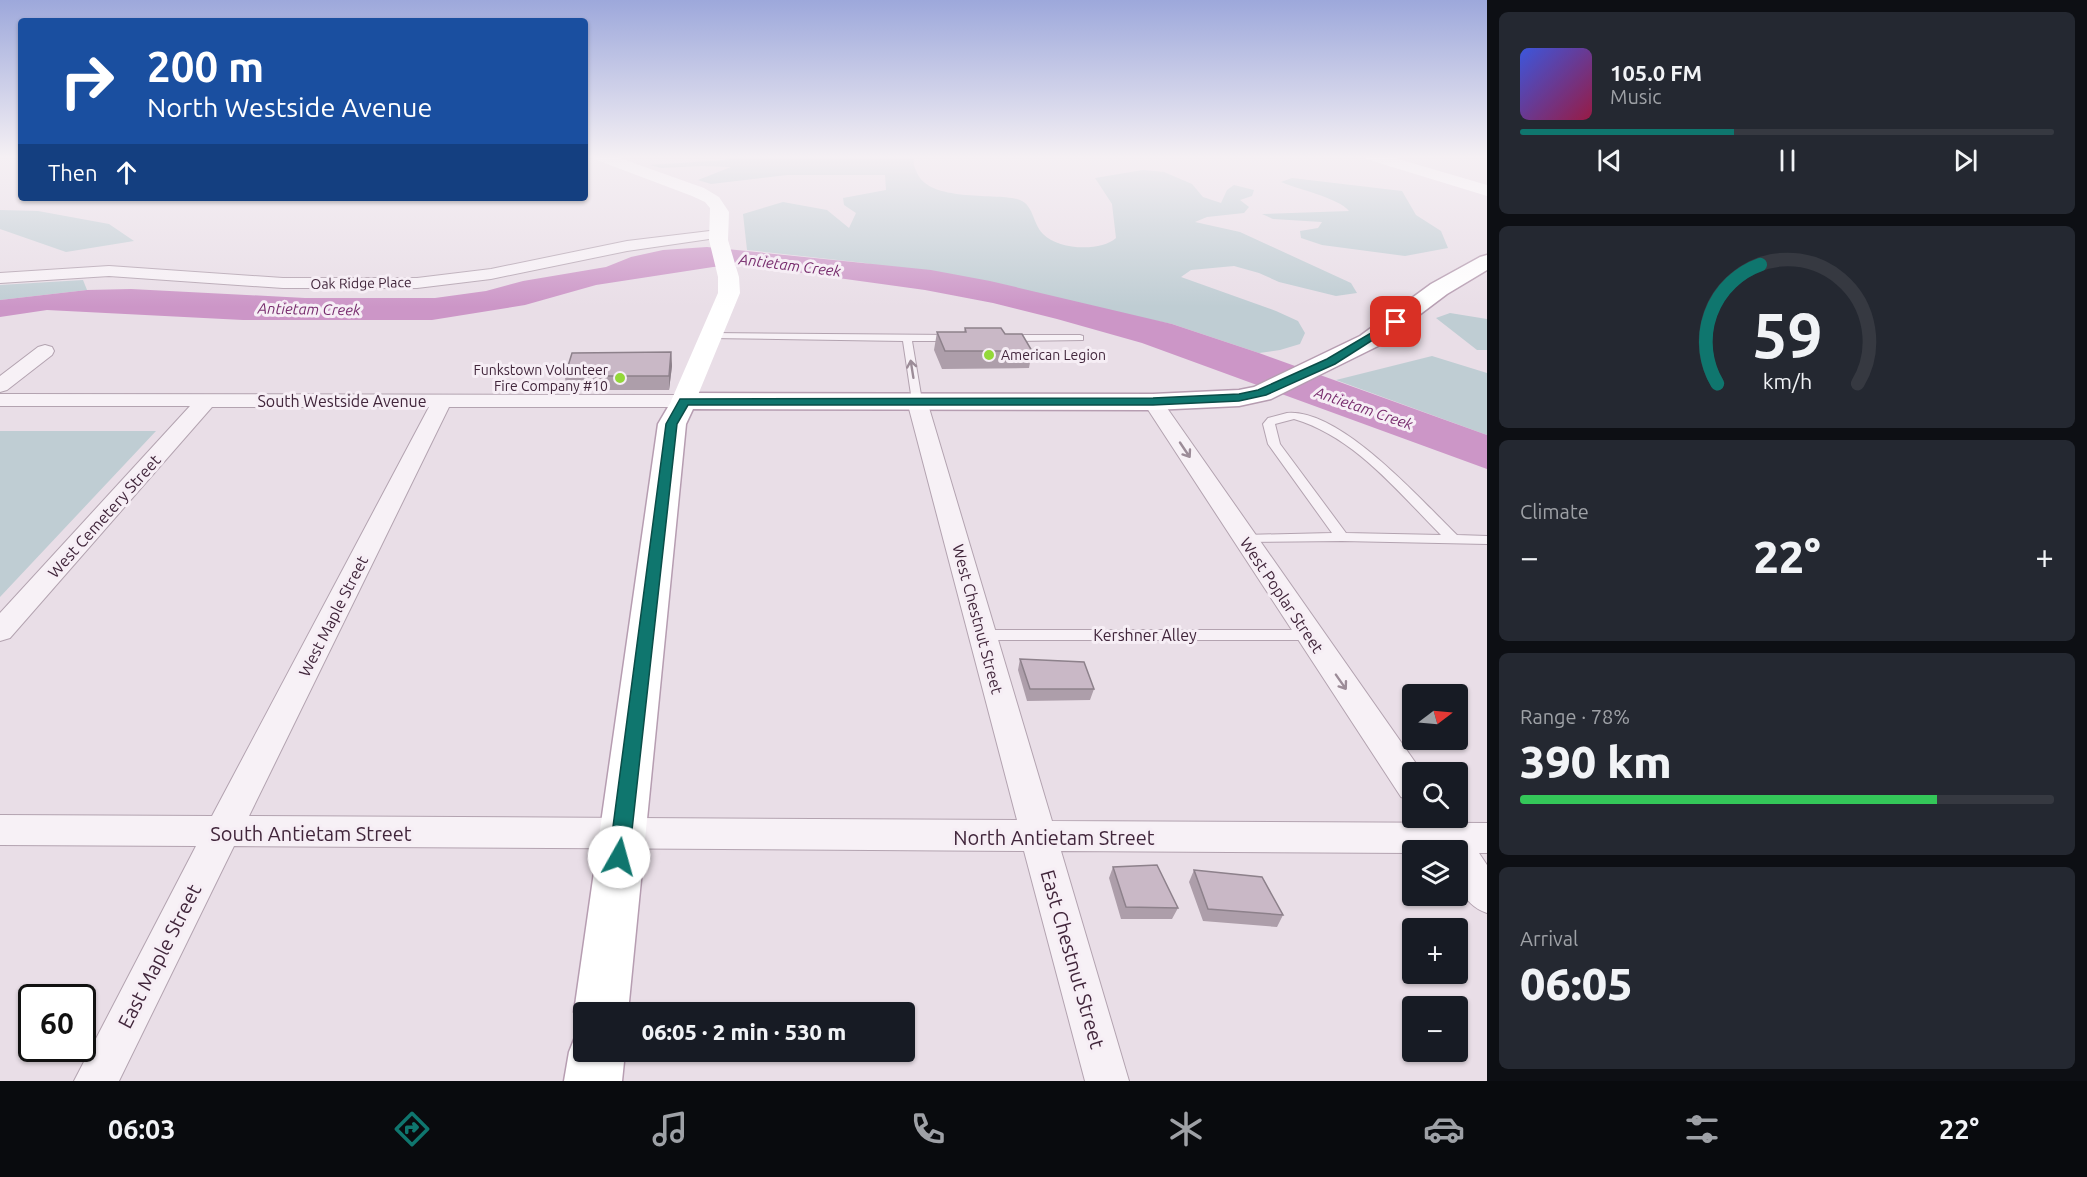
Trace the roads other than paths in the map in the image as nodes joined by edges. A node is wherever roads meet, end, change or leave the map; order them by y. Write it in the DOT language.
graph roads {
  1 [pos="718,206"];
  2 [pos="718,236"];
  3 [pos="1487,261"];
  4 [pos="0,278"];
  5 [pos="712,336"];
  6 [pos="907,337"];
  7 [pos="965,338"];
  8 [pos="999,338"];
  9 [pos="1080,338"];
  10 [pos="45,351"];
  11 [pos="0,386"];
  12 [pos="0,400"];
  13 [pos="207,400"];
  14 [pos="442,401"];
  15 [pos="684,401"];
  16 [pos="917,401"];
  17 [pos="1153,402"];
  18 [pos="1342,537"];
  19 [pos="1244,539"];
  20 [pos="1454,540"];
  21 [pos="1487,540"];
  22 [pos="0,631"];
  23 [pos="981,635"];
  24 [pos="1308,635"];
  25 [pos="1402,771"];
  26 [pos="0,830"];
  27 [pos="223,832"];
  28 [pos="621,835"];
  29 [pos="1039,837"];
  30 [pos="1487,838"];
  31 [pos="1449,840"];
  32 [pos="1468,868"];
  33 [pos="1487,896"];
  34 [pos="602,1002"];
  35 [pos="596,1062"];
  36 [pos="96,1081"];
  37 [pos="593,1081"];
  38 [pos="1107,1081"];
  1 -- 2 [label="main road"];
  2 -- 4 [label="street, Oak Ridge Place"];
  2 -- 5 [label="main road"];
  3 -- 17 [label="main road"];
  5 -- 6 [label="lane"];
  5 -- 15 [label="main road"];
  6 -- 7 [label="lane"];
  16 -- 6 [label="lane, one-way"];
  8 -- 9 [label="lane"];
  10 -- 11 [label="street"];
  12 -- 13 [label="street, South Westside Avenue"];
  13 -- 14 [label="street, South Westside Avenue"];
  13 -- 22 [label="street, West Cemetery Street"];
  14 -- 15 [label="street, South Westside Avenue"];
  14 -- 27 [label="street, West Maple Street"];
  15 -- 16 [label="main road"];
  15 -- 28 [label="main road"];
  16 -- 17 [label="main road"];
  16 -- 23 [label="street, West Chestnut Street"];
  17 -- 19 [label="street, West Poplar Street, one-way"];
  18 -- 19 [label="lane"];
  18 -- 20 [label="lane"];
  18 -- 20 [label="lane"];
  19 -- 24 [label="street, West Poplar Street"];
  20 -- 21 [label="lane"];
  23 -- 24 [label="lane, Kershner Alley"];
  23 -- 29 [label="street, West Chestnut Street"];
  24 -- 25 [label="street, West Poplar Street, one-way"];
  26 -- 27 [label="street, South Antietam Street"];
  27 -- 28 [label="street, South Antietam Street"];
  27 -- 36 [label="street, East Maple Street"];
  28 -- 29 [label="street, North Antietam Street"];
  28 -- 34 [label="main road"];
  29 -- 31 [label="street, North Antietam Street"];
  29 -- 38 [label="street, East Chestnut Street"];
  30 -- 31 [label="street, North Antietam Street"];
  32 -- 33 [label="street"];
  35 -- 37 [label="main road"];
}
